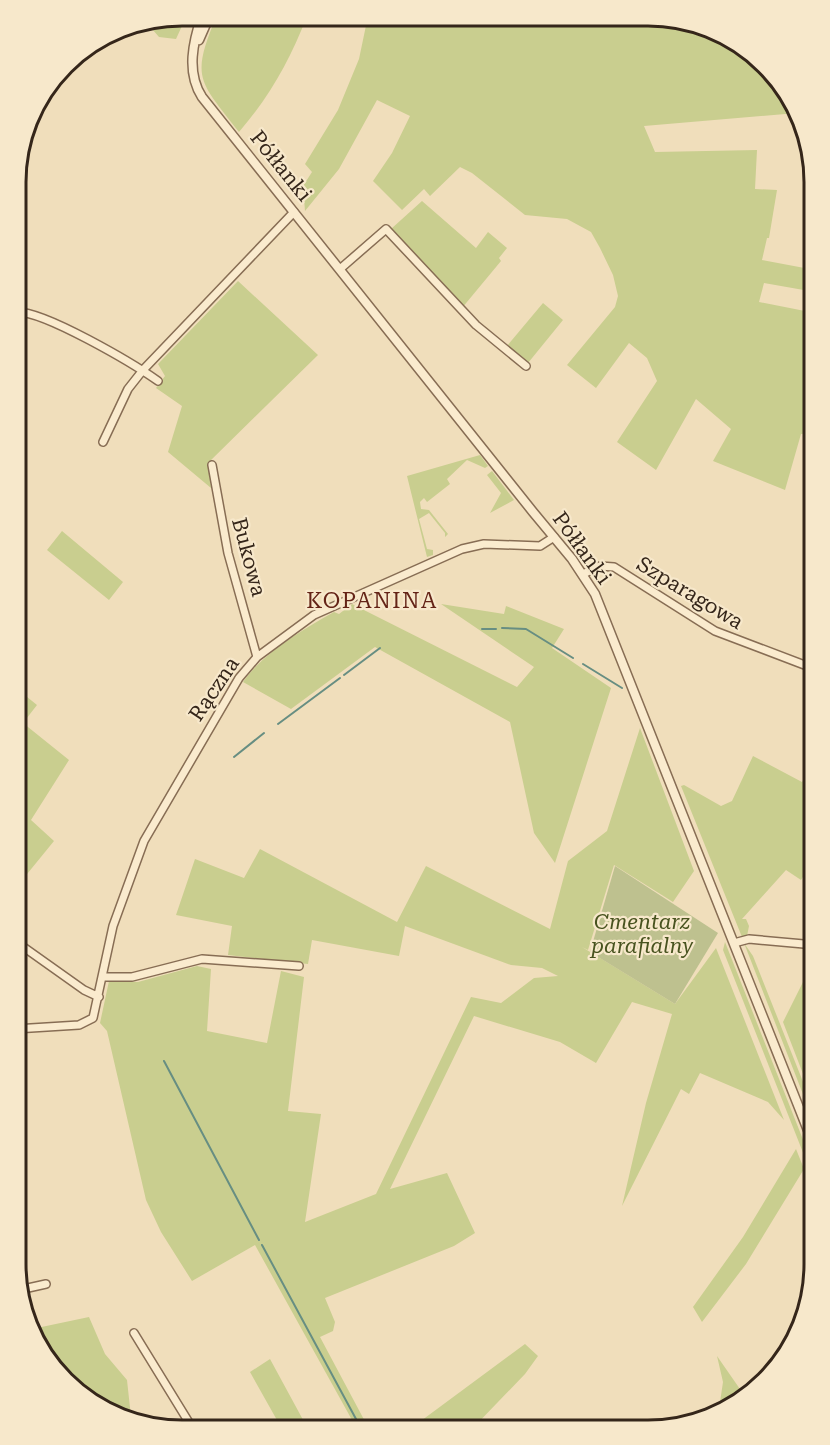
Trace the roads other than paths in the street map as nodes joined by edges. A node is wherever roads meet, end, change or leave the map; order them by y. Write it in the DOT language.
graph roads {
  1 [pos="199,26"];
  2 [pos="205,26"];
  3 [pos="194,48"];
  4 [pos="294,212"];
  5 [pos="340,269"];
  6 [pos="26,313"];
  7 [pos="526,366"];
  8 [pos="143,370"];
  9 [pos="158,381"];
  10 [pos="104,442"];
  11 [pos="212,465"];
  12 [pos="554,537"];
  13 [pos="583,574"];
  14 [pos="257,657"];
  15 [pos="804,665"];
  16 [pos="734,943"];
  17 [pos="804,944"];
  18 [pos="26,949"];
  19 [pos="299,966"];
  20 [pos="102,977"];
  21 [pos="99,997"];
  22 [pos="26,1028"];
  23 [pos="804,1120"];
  24 [pos="46,1284"];
  25 [pos="27,1288"];
  26 [pos="134,1333"];
  27 [pos="187,1420"];
  1 -- 3 [label="street, Półłanki"];
  2 -- 3 [label="street, Półłanki"];
  3 -- 4 [label="street, Półłanki"];
  4 -- 5 [label="street, Półłanki"];
  4 -- 8 [label="street"];
  5 -- 7 [label="street"];
  5 -- 12 [label="street, Półłanki"];
  6 -- 8 [label="street"];
  8 -- 9 [label="street"];
  8 -- 10 [label="street"];
  11 -- 14 [label="street, Bukowa"];
  12 -- 13 [label="street, Półłanki"];
  12 -- 14 [label="street, Rączna"];
  13 -- 15 [label="street, Szparagowa"];
  13 -- 16 [label="street, Półłanki"];
  14 -- 20 [label="street, Rączna"];
  16 -- 17 [label="street"];
  16 -- 23 [label="street, Półłanki"];
  18 -- 21 [label="street"];
  19 -- 20 [label="street"];
  20 -- 21 [label="street, Rączna"];
  21 -- 22 [label="street, Rączna"];
  24 -- 25 [label="street"];
  26 -- 27 [label="street"];
}
